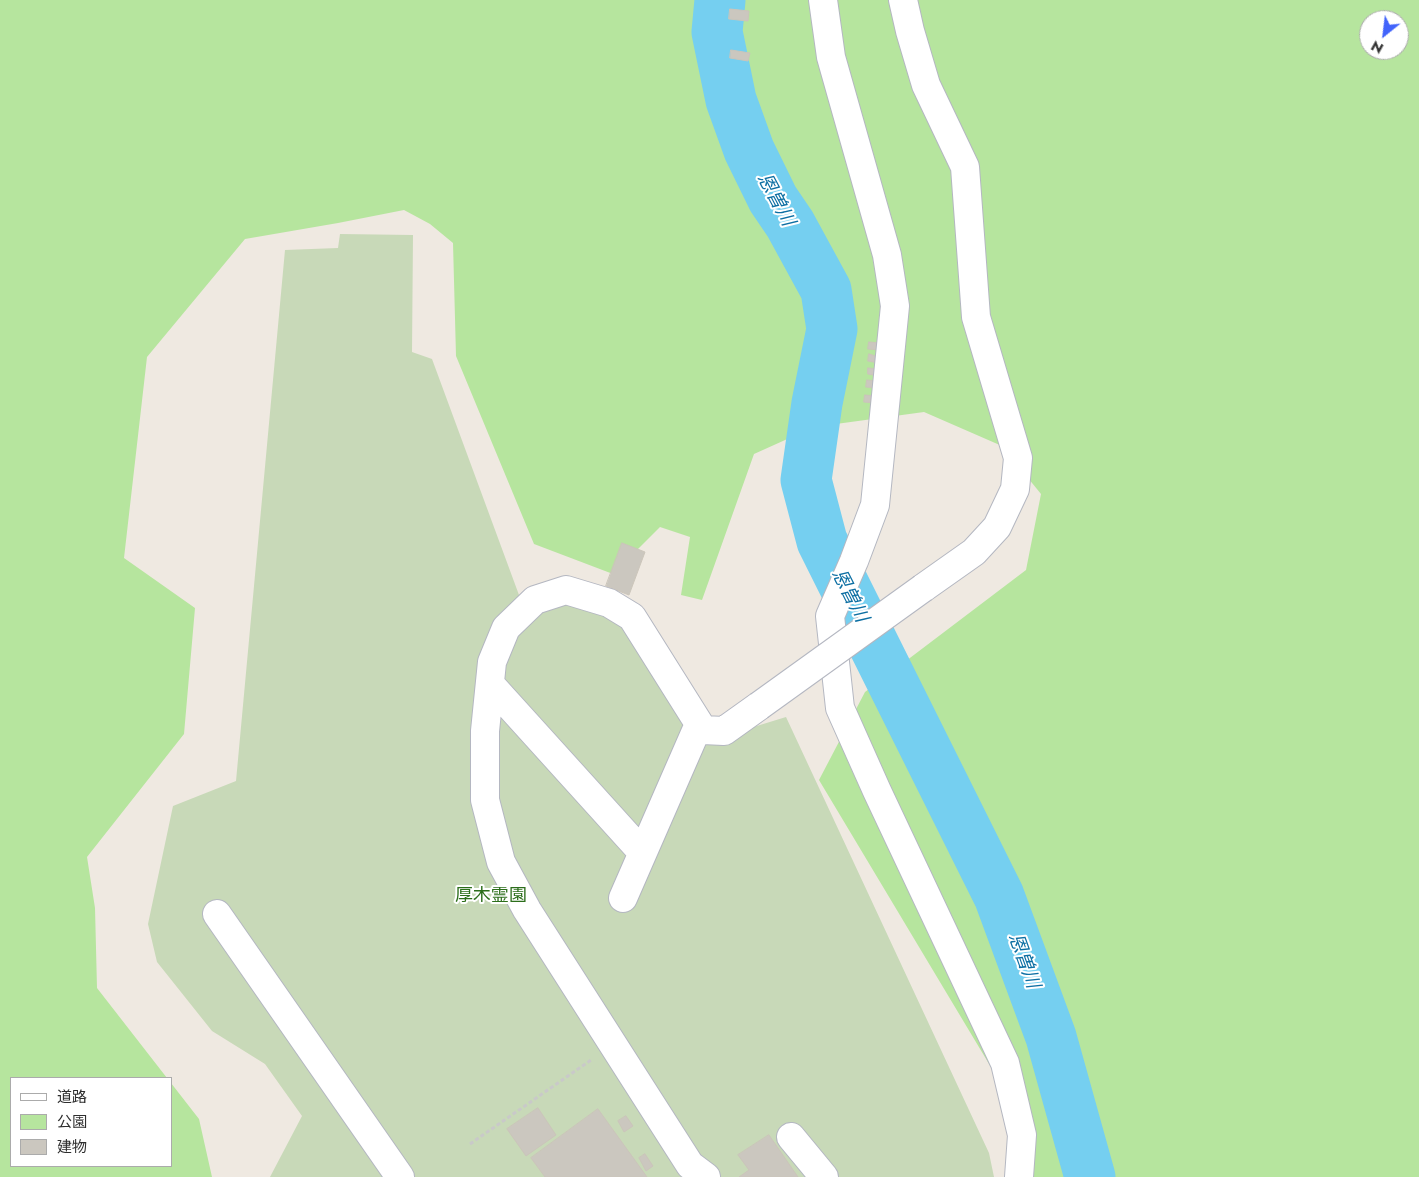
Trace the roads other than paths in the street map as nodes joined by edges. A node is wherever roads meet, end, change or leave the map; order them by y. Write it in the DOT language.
graph roads {
  1 [pos="823,0"];
  2 [pos="903,0"];
  3 [pos="490,684"];
  4 [pos="699,724"];
  5 [pos="642,852"];
  6 [pos="622,898"];
  7 [pos="217,914"];
  8 [pos="791,1137"];
  9 [pos="698,1171"];
  10 [pos="400,1177"];
  11 [pos="824,1177"];
  12 [pos="1019,1177"];
  1 -- 12 [label="street"];
  2 -- 4 [label="street, bridge"];
  3 -- 4 [label="street"];
  3 -- 5 [label="street"];
  3 -- 9 [label="street"];
  4 -- 5 [label="street"];
  5 -- 6 [label="street"];
  7 -- 10 [label="street"];
  8 -- 11 [label="street"];
}
